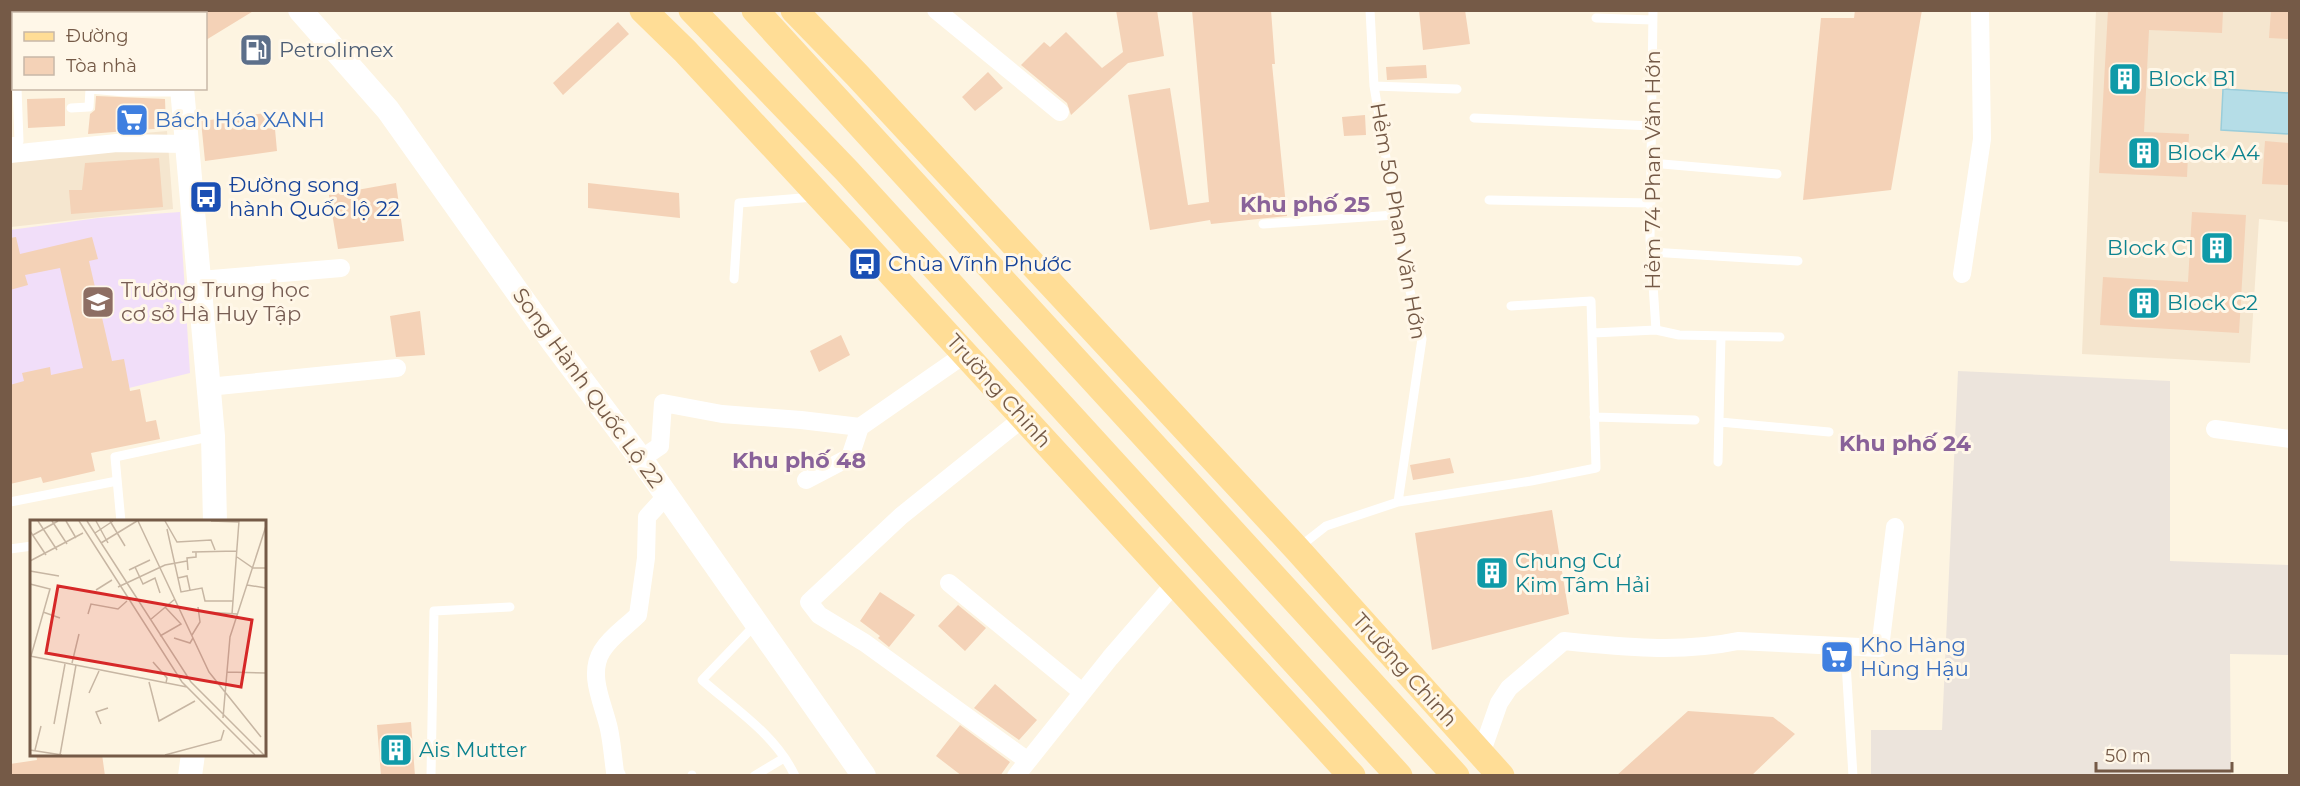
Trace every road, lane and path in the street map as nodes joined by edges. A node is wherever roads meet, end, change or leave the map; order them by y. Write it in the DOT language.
graph roads {
  1 [pos="300,10"];
  2 [pos="643,10"];
  3 [pos="692,10"];
  4 [pos="755,10"];
  5 [pos="794,10"];
  6 [pos="936,10"];
  7 [pos="1370,10"];
  8 [pos="1980,10"];
  9 [pos="1652,15"];
  10 [pos="1596,18"];
  11 [pos="1374,87"];
  12 [pos="1457,89"];
  13 [pos="17,90"];
  14 [pos="90,90"];
  15 [pos="101,90"];
  16 [pos="183,90"];
  17 [pos="71,108"];
  18 [pos="1060,112"];
  19 [pos="1474,118"];
  20 [pos="1652,126"];
  21 [pos="10,142"];
  22 [pos="188,144"];
  23 [pos="10,154"];
  24 [pos="1651,163"];
  25 [pos="1777,174"];
  26 [pos="819,196"];
  27 [pos="1489,200"];
  28 [pos="1651,203"];
  29 [pos="1395,215"];
  30 [pos="1263,224"];
  31 [pos="1652,252"];
  32 [pos="1798,261"];
  33 [pos="341,268"];
  34 [pos="1962,274"];
  35 [pos="735,279"];
  36 [pos="200,280"];
  37 [pos="1510,306"];
  38 [pos="1656,330"];
  39 [pos="1593,333"];
  40 [pos="1721,336"];
  41 [pos="1780,337"];
  42 [pos="965,354"];
  43 [pos="398,368"];
  44 [pos="208,387"];
  45 [pos="1594,417"];
  46 [pos="1023,418"];
  47 [pos="1695,420"];
  48 [pos="1720,422"];
  49 [pos="860,427"];
  50 [pos="2215,429"];
  51 [pos="1829,432"];
  52 [pos="213,436"];
  53 [pos="2289,439"];
  54 [pos="641,459"];
  55 [pos="1718,462"];
  56 [pos="806,480"];
  57 [pos="117,481"];
  58 [pos="667,495"];
  59 [pos="10,502"];
  60 [pos="1398,502"];
  61 [pos="121,520"];
  62 [pos="215,520"];
  63 [pos="1895,527"];
  64 [pos="30,546"];
  65 [pos="10,549"];
  66 [pos="1297,549"];
  67 [pos="949,583"];
  68 [pos="1175,583"];
  69 [pos="510,606"];
  70 [pos="757,624"];
  71 [pos="1845,647"];
  72 [pos="1082,692"];
  73 [pos="1481,754"];
  74 [pos="193,756"];
  75 [pos="784,758"];
  76 [pos="1028,761"];
  77 [pos="1346,773"];
  78 [pos="190,776"];
  79 [pos="431,776"];
  80 [pos="617,776"];
  81 [pos="754,776"];
  82 [pos="795,776"];
  83 [pos="864,776"];
  84 [pos="1016,776"];
  85 [pos="1399,776"];
  86 [pos="1456,776"];
  87 [pos="1501,776"];
  88 [pos="1853,776"];
  1 -- 54 [label="street, Song Hành Quốc Lộ 22"];
  2 -- 26 [label="main road, Trường Chinh"];
  3 -- 85 [label="main road, Trường Chinh"];
  4 -- 86 [label="main road, Trường Chinh"];
  5 -- 66 [label="main road, Trường Chinh"];
  6 -- 18 [label="street"];
  7 -- 11 [label="lane, Hẻm 50 Phan Văn Hớn"];
  8 -- 34 [label="street"];
  9 -- 10 [label="lane"];
  9 -- 20 [label="lane, Hẻm 74 Phan Văn Hớn"];
  11 -- 12 [label="lane"];
  11 -- 29 [label="lane, Hẻm 50 Phan Văn Hớn"];
  13 -- 21 [label="lane"];
  14 -- 17 [label="lane"];
  15 -- 16 [label="lane"];
  16 -- 22 [label="street"];
  19 -- 20 [label="lane"];
  20 -- 24 [label="lane, Hẻm 74 Phan Văn Hớn"];
  22 -- 23 [label="street"];
  22 -- 36 [label="street"];
  24 -- 25 [label="lane"];
  24 -- 28 [label="lane, Hẻm 74 Phan Văn Hớn"];
  26 -- 35 [label="lane"];
  26 -- 42 [label="main road, Trường Chinh"];
  27 -- 28 [label="lane"];
  28 -- 31 [label="lane, Hẻm 74 Phan Văn Hớn"];
  29 -- 30 [label="lane"];
  29 -- 60 [label="lane, Hẻm 50 Phan Văn Hớn"];
  31 -- 32 [label="lane"];
  31 -- 38 [label="lane, Hẻm 74 Phan Văn Hớn"];
  33 -- 36 [label="street"];
  36 -- 44 [label="street"];
  37 -- 39 [label="lane"];
  38 -- 39 [label="lane"];
  38 -- 40 [label="lane"];
  39 -- 45 [label="lane"];
  40 -- 41 [label="lane"];
  40 -- 48 [label="lane"];
  42 -- 46 [label="main road, Trường Chinh"];
  42 -- 49 [label="street"];
  43 -- 44 [label="street"];
  44 -- 52 [label="street"];
  45 -- 47 [label="lane"];
  45 -- 60 [label="lane"];
  46 -- 68 [label="main road, Trường Chinh"];
  46 -- 76 [label="street"];
  48 -- 51 [label="lane"];
  48 -- 55 [label="lane"];
  49 -- 54 [label="street"];
  49 -- 56 [label="street"];
  50 -- 53 [label="street"];
  52 -- 57 [label="lane"];
  52 -- 62 [label="street"];
  54 -- 58 [label="street, Song Hành Quốc Lộ 22"];
  57 -- 59 [label="lane"];
  57 -- 61 [label="lane"];
  58 -- 70 [label="street, Song Hành Quốc Lộ 22"];
  58 -- 80 [label="street"];
  60 -- 66 [label="lane"];
  63 -- 71 [label="street"];
  64 -- 65 [label="lane"];
  66 -- 73 [label="main road, Trường Chinh"];
  67 -- 72 [label="street"];
  68 -- 72 [label="street"];
  68 -- 77 [label="main road, Trường Chinh"];
  69 -- 79 [label="lane"];
  70 -- 75 [label="lane"];
  70 -- 83 [label="street, Song Hành Quốc Lộ 22"];
  71 -- 73 [label="street"];
  71 -- 88 [label="lane"];
  72 -- 76 [label="street"];
  73 -- 87 [label="main road, Trường Chinh"];
  74 -- 78 [label="street"];
  75 -- 81 [label="lane"];
  75 -- 82 [label="lane"];
  76 -- 84 [label="street"];
}
